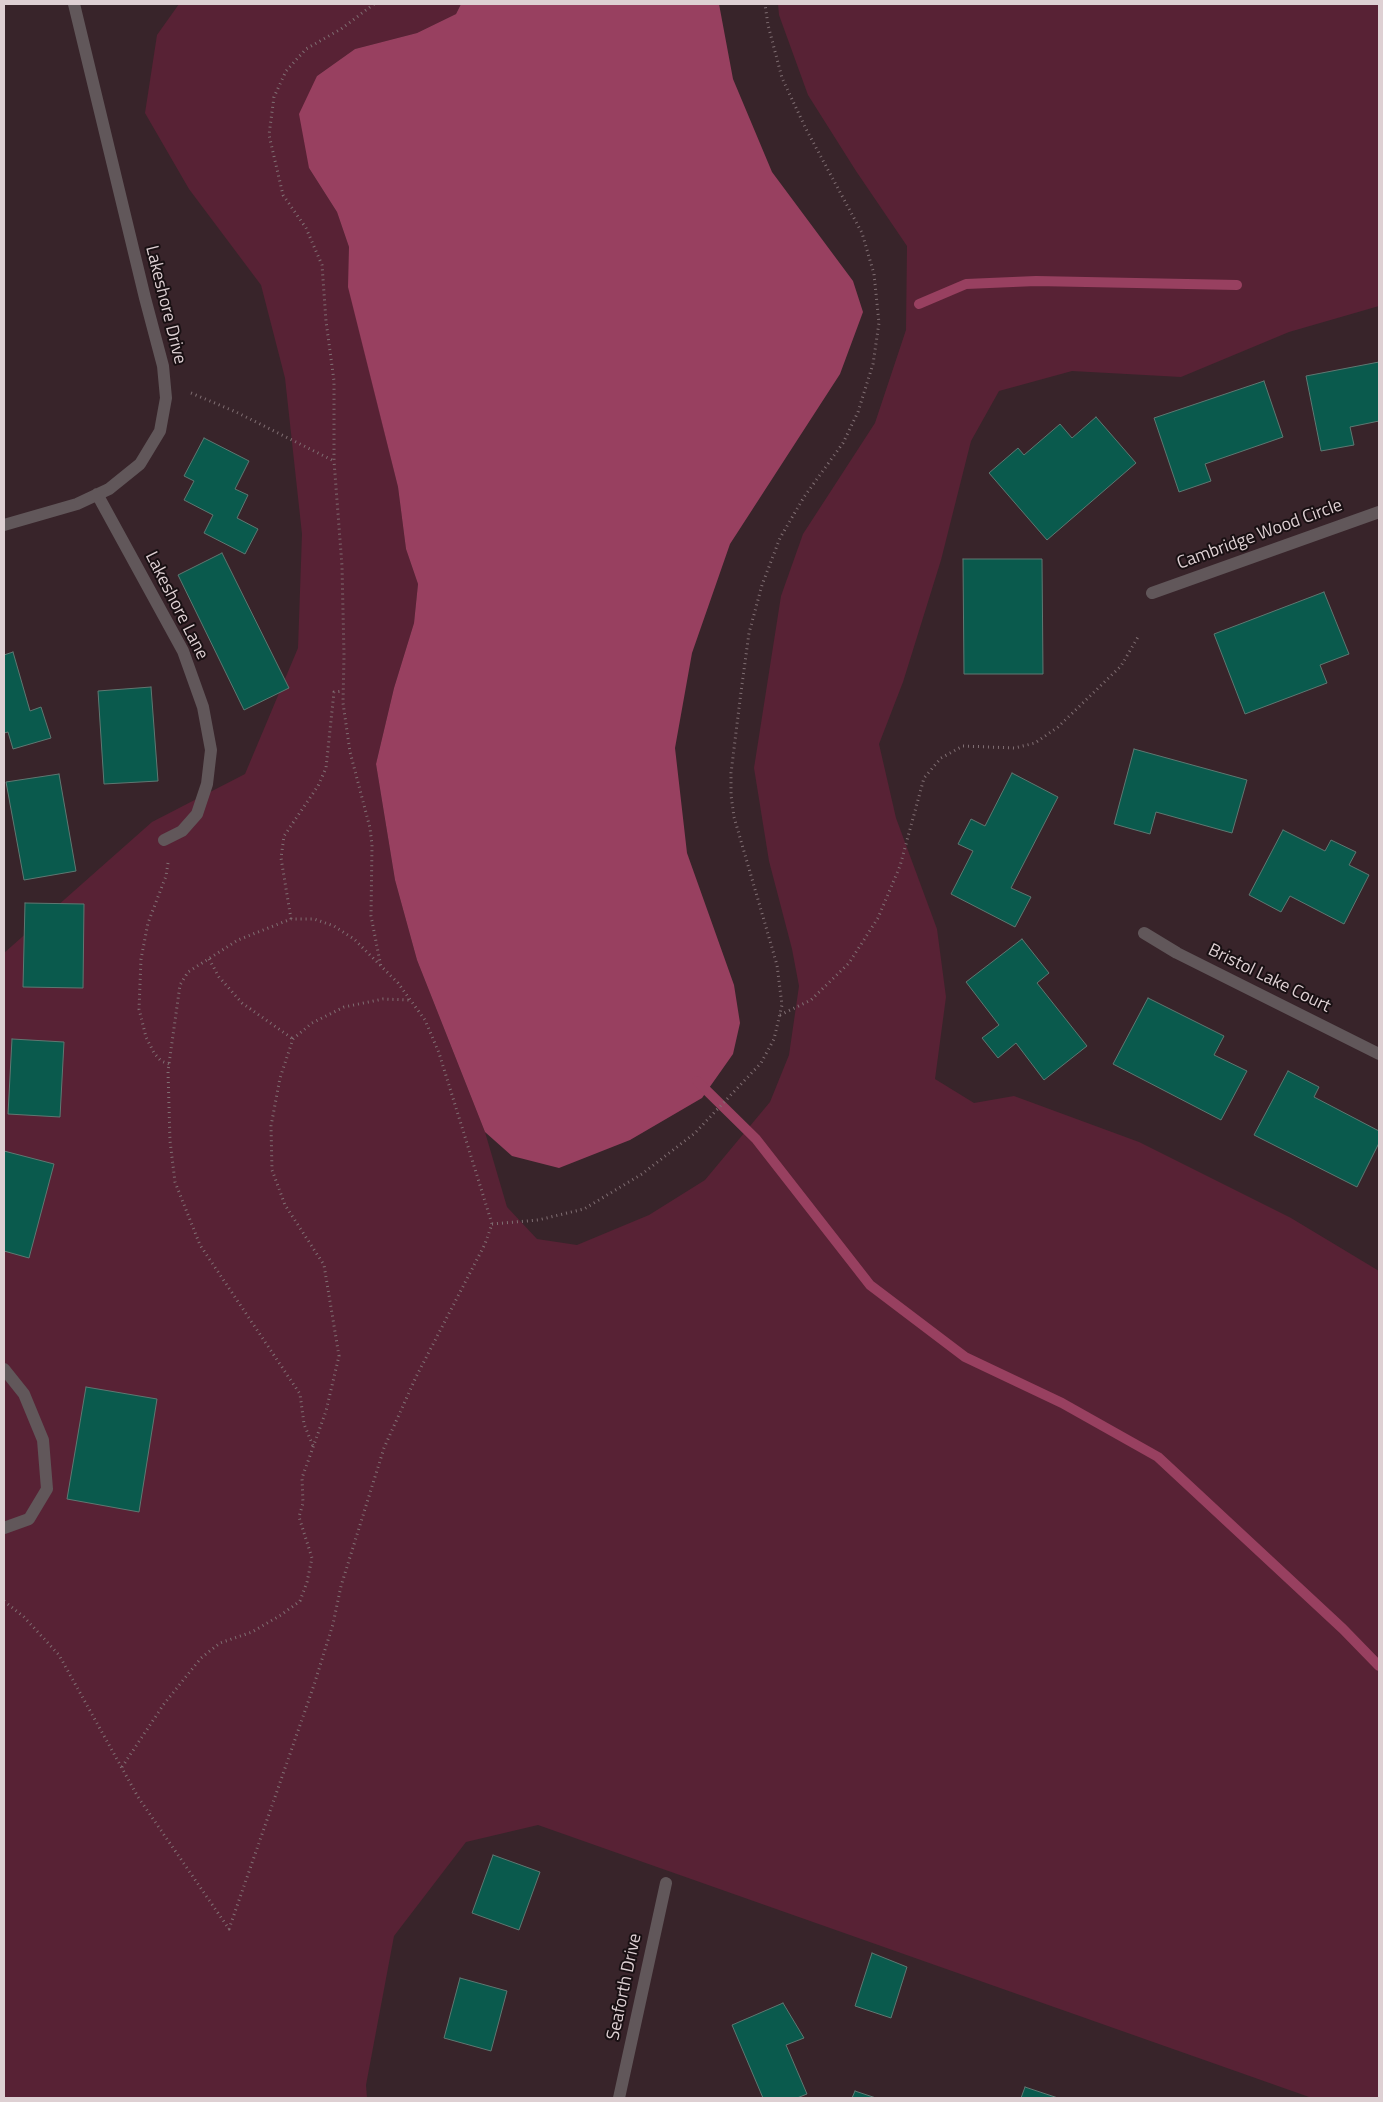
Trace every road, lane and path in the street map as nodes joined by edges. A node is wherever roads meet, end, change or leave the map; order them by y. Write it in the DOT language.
graph roads {
  1 [pos="74,4"];
  2 [pos="374,4"];
  3 [pos="765,4"];
  4 [pos="188,392"];
  5 [pos="334,461"];
  6 [pos="97,494"];
  7 [pos="1379,512"];
  8 [pos="4,525"];
  9 [pos="1152,593"];
  10 [pos="1138,637"];
  11 [pos="344,691"];
  12 [pos="164,840"];
  13 [pos="291,919"];
  14 [pos="1144,933"];
  15 [pos="209,960"];
  16 [pos="381,968"];
  17 [pos="410,1000"];
  18 [pos="780,1015"];
  19 [pos="293,1039"];
  20 [pos="1379,1054"];
  21 [pos="169,1064"];
  22 [pos="492,1224"];
  23 [pos="4,1369"];
  24 [pos="313,1446"];
  25 [pos="4,1528"];
  26 [pos="4,1601"];
  27 [pos="122,1767"];
  28 [pos="666,1883"];
  29 [pos="619,2098"];
  1 -- 6 [label="street, Lakeshore Drive"];
  2 -- 5 [label="path"];
  3 -- 18 [label="path"];
  4 -- 5 [label="path"];
  5 -- 11 [label="path"];
  6 -- 8 [label="street, Lakeshore Drive"];
  6 -- 12 [label="street, Lakeshore Lane"];
  7 -- 9 [label="street, Cambridge Wood Circle"];
  10 -- 18 [label="path"];
  11 -- 13 [label="path"];
  11 -- 16 [label="path"];
  12 -- 21 [label="path"];
  13 -- 15 [label="path"];
  13 -- 16 [label="path"];
  14 -- 20 [label="street, Bristol Lake Court"];
  15 -- 19 [label="path"];
  15 -- 21 [label="path"];
  16 -- 17 [label="path"];
  17 -- 19 [label="path"];
  17 -- 22 [label="path"];
  18 -- 22 [label="path"];
  19 -- 24 [label="path"];
  21 -- 24 [label="path"];
  22 -- 27 [label="path"];
  23 -- 25 [label="street"];
  24 -- 27 [label="path"];
  26 -- 27 [label="path"];
  28 -- 29 [label="street, Seaforth Drive"];
}
